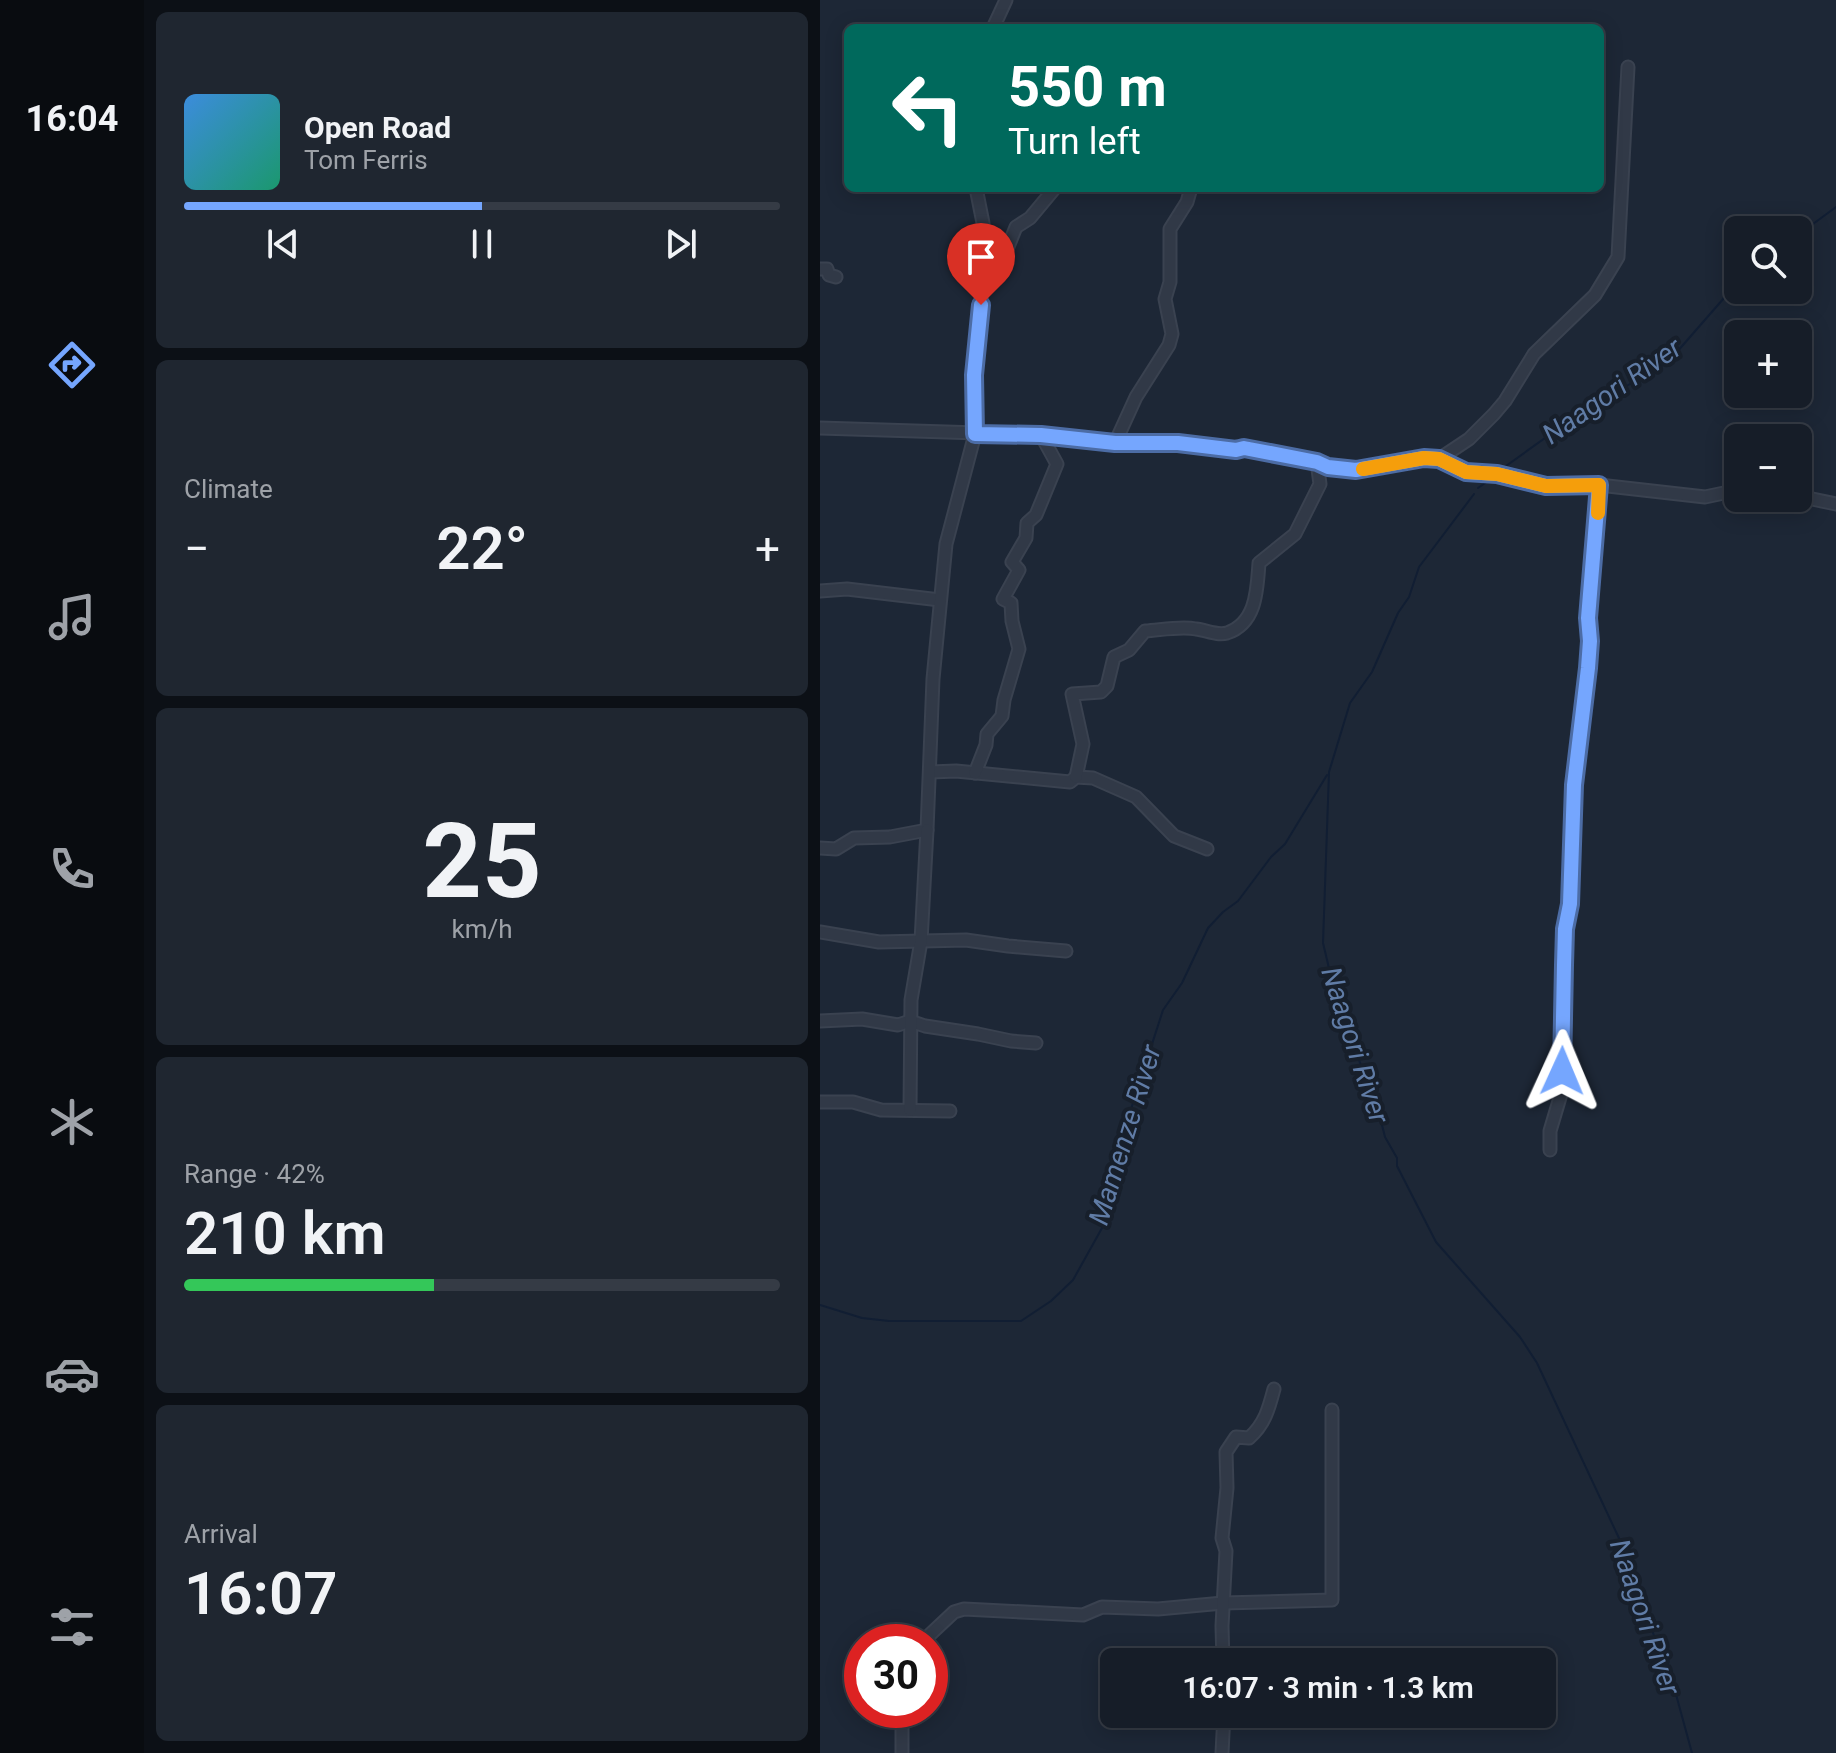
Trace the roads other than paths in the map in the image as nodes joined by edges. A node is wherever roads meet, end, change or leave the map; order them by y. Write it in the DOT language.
graph roads {
  1 [pos="1006,0"];
  2 [pos="995,24"];
  3 [pos="1628,67"];
  4 [pos="977,192"];
  5 [pos="1052,192"];
  6 [pos="1190,192"];
  7 [pos="820,269"];
  8 [pos="836,277"];
  9 [pos="983,278"];
  10 [pos="820,428"];
  11 [pos="975,434"];
  12 [pos="1041,435"];
  13 [pos="1115,443"];
  14 [pos="1439,459"];
  15 [pos="1317,462"];
  16 [pos="1599,485"];
  17 [pos="1724,493"];
  18 [pos="1812,499"];
  19 [pos="1836,504"];
  20 [pos="820,591"];
  21 [pos="940,600"];
  22 [pos="931,772"];
  23 [pos="975,773"];
  24 [pos="1076,777"];
  25 [pos="927,830"];
  26 [pos="820,848"];
  27 [pos="1207,849"];
  28 [pos="820,932"];
  29 [pos="921,941"];
  30 [pos="1066,951"];
  31 [pos="820,1021"];
  32 [pos="910,1021"];
  33 [pos="1036,1043"];
  34 [pos="820,1102"];
  35 [pos="910,1110"];
  36 [pos="950,1111"];
  37 [pos="1550,1150"];
  38 [pos="1274,1389"];
  39 [pos="1332,1410"];
  40 [pos="1223,1603"];
  41 [pos="941,1624"];
  42 [pos="1223,1648"];
  43 [pos="902,1728"];
  44 [pos="1223,1728"];
  45 [pos="902,1753"];
  46 [pos="1222,1753"];
  1 -- 2 [label="street"];
  3 -- 14 [label="street"];
  4 -- 9 [label="street"];
  5 -- 9 [label="street"];
  6 -- 13 [label="street"];
  7 -- 8 [label="street"];
  9 -- 11 [label="street"];
  10 -- 11 [label="street"];
  11 -- 12 [label="street"];
  11 -- 21 [label="street"];
  12 -- 13 [label="street"];
  12 -- 23 [label="street"];
  13 -- 15 [label="street"];
  14 -- 15 [label="street"];
  14 -- 16 [label="street"];
  15 -- 24 [label="street"];
  16 -- 17 [label="street"];
  16 -- 37 [label="street"];
  18 -- 19 [label="street"];
  20 -- 21 [label="street"];
  21 -- 22 [label="street"];
  22 -- 23 [label="street"];
  22 -- 25 [label="street"];
  23 -- 24 [label="street"];
  24 -- 27 [label="street"];
  25 -- 26 [label="street"];
  25 -- 29 [label="street"];
  28 -- 29 [label="street"];
  29 -- 30 [label="street"];
  29 -- 32 [label="street"];
  31 -- 32 [label="street"];
  32 -- 33 [label="street"];
  32 -- 35 [label="street"];
  34 -- 35 [label="street"];
  35 -- 36 [label="street"];
  38 -- 40 [label="street"];
  39 -- 40 [label="street"];
  40 -- 41 [label="street"];
  40 -- 42 [label="street"];
  43 -- 45 [label="street"];
  44 -- 46 [label="street"];
}
